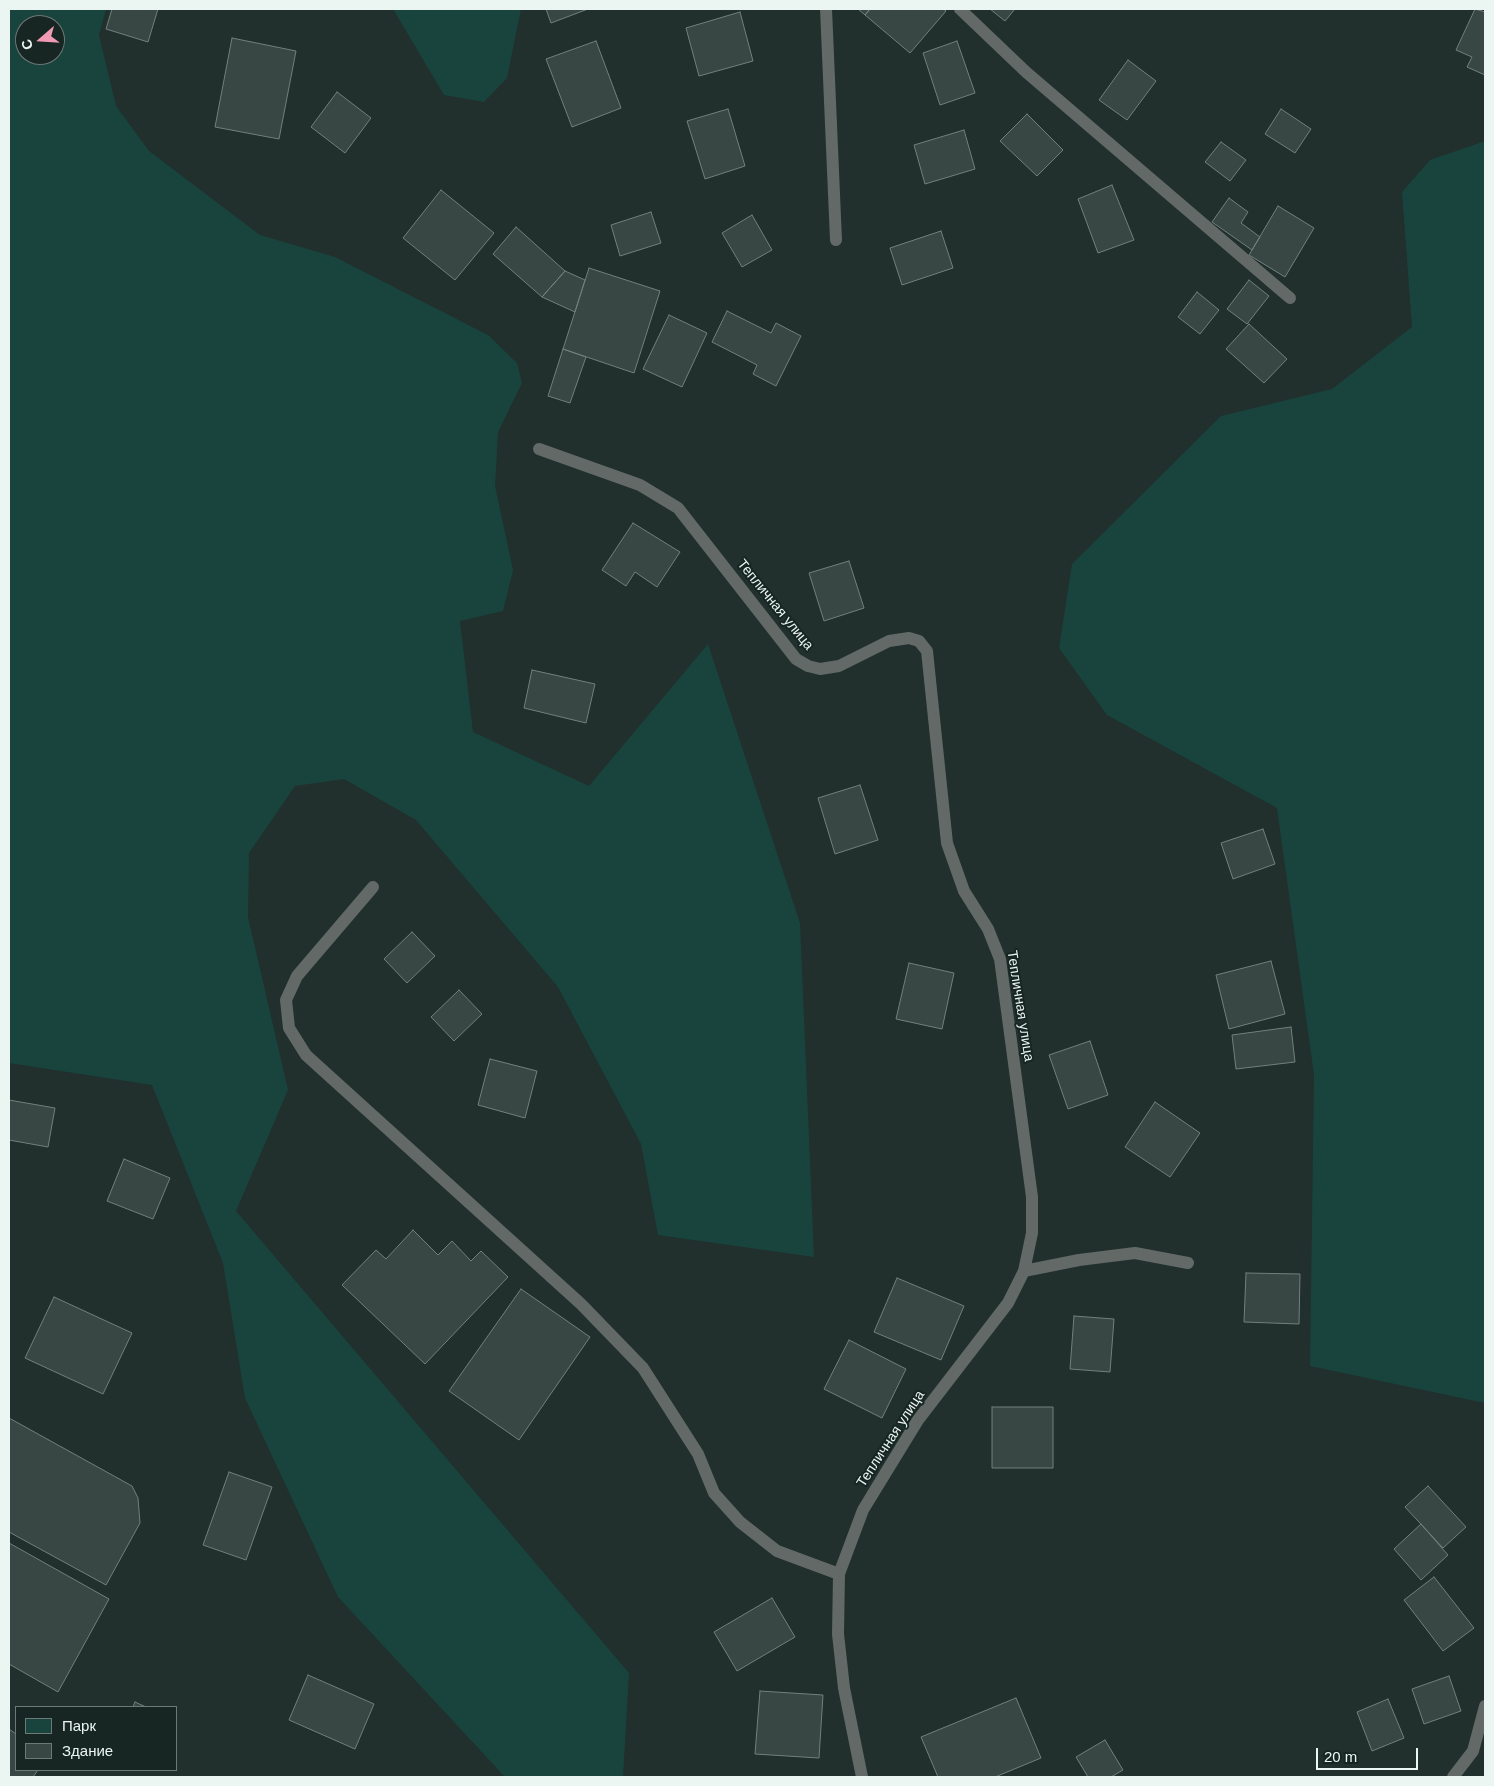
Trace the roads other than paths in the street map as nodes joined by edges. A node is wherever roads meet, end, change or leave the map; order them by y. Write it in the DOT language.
graph roads {
  1 [pos="826,9"];
  2 [pos="960,9"];
  3 [pos="836,240"];
  4 [pos="1290,298"];
  5 [pos="539,450"];
  6 [pos="373,887"];
  7 [pos="1188,1263"];
  8 [pos="1024,1271"];
  9 [pos="839,1574"];
  10 [pos="1485,1706"];
  11 [pos="862,1777"];
  12 [pos="1453,1777"];
  1 -- 3 [label="lane"];
  2 -- 4 [label="lane"];
  5 -- 8 [label="lane, Тепличная улица"];
  6 -- 9 [label="lane"];
  7 -- 8 [label="lane"];
  8 -- 9 [label="lane, Тепличная улица"];
  9 -- 11 [label="lane, Тепличная улица"];
  10 -- 12 [label="lane"];
}
